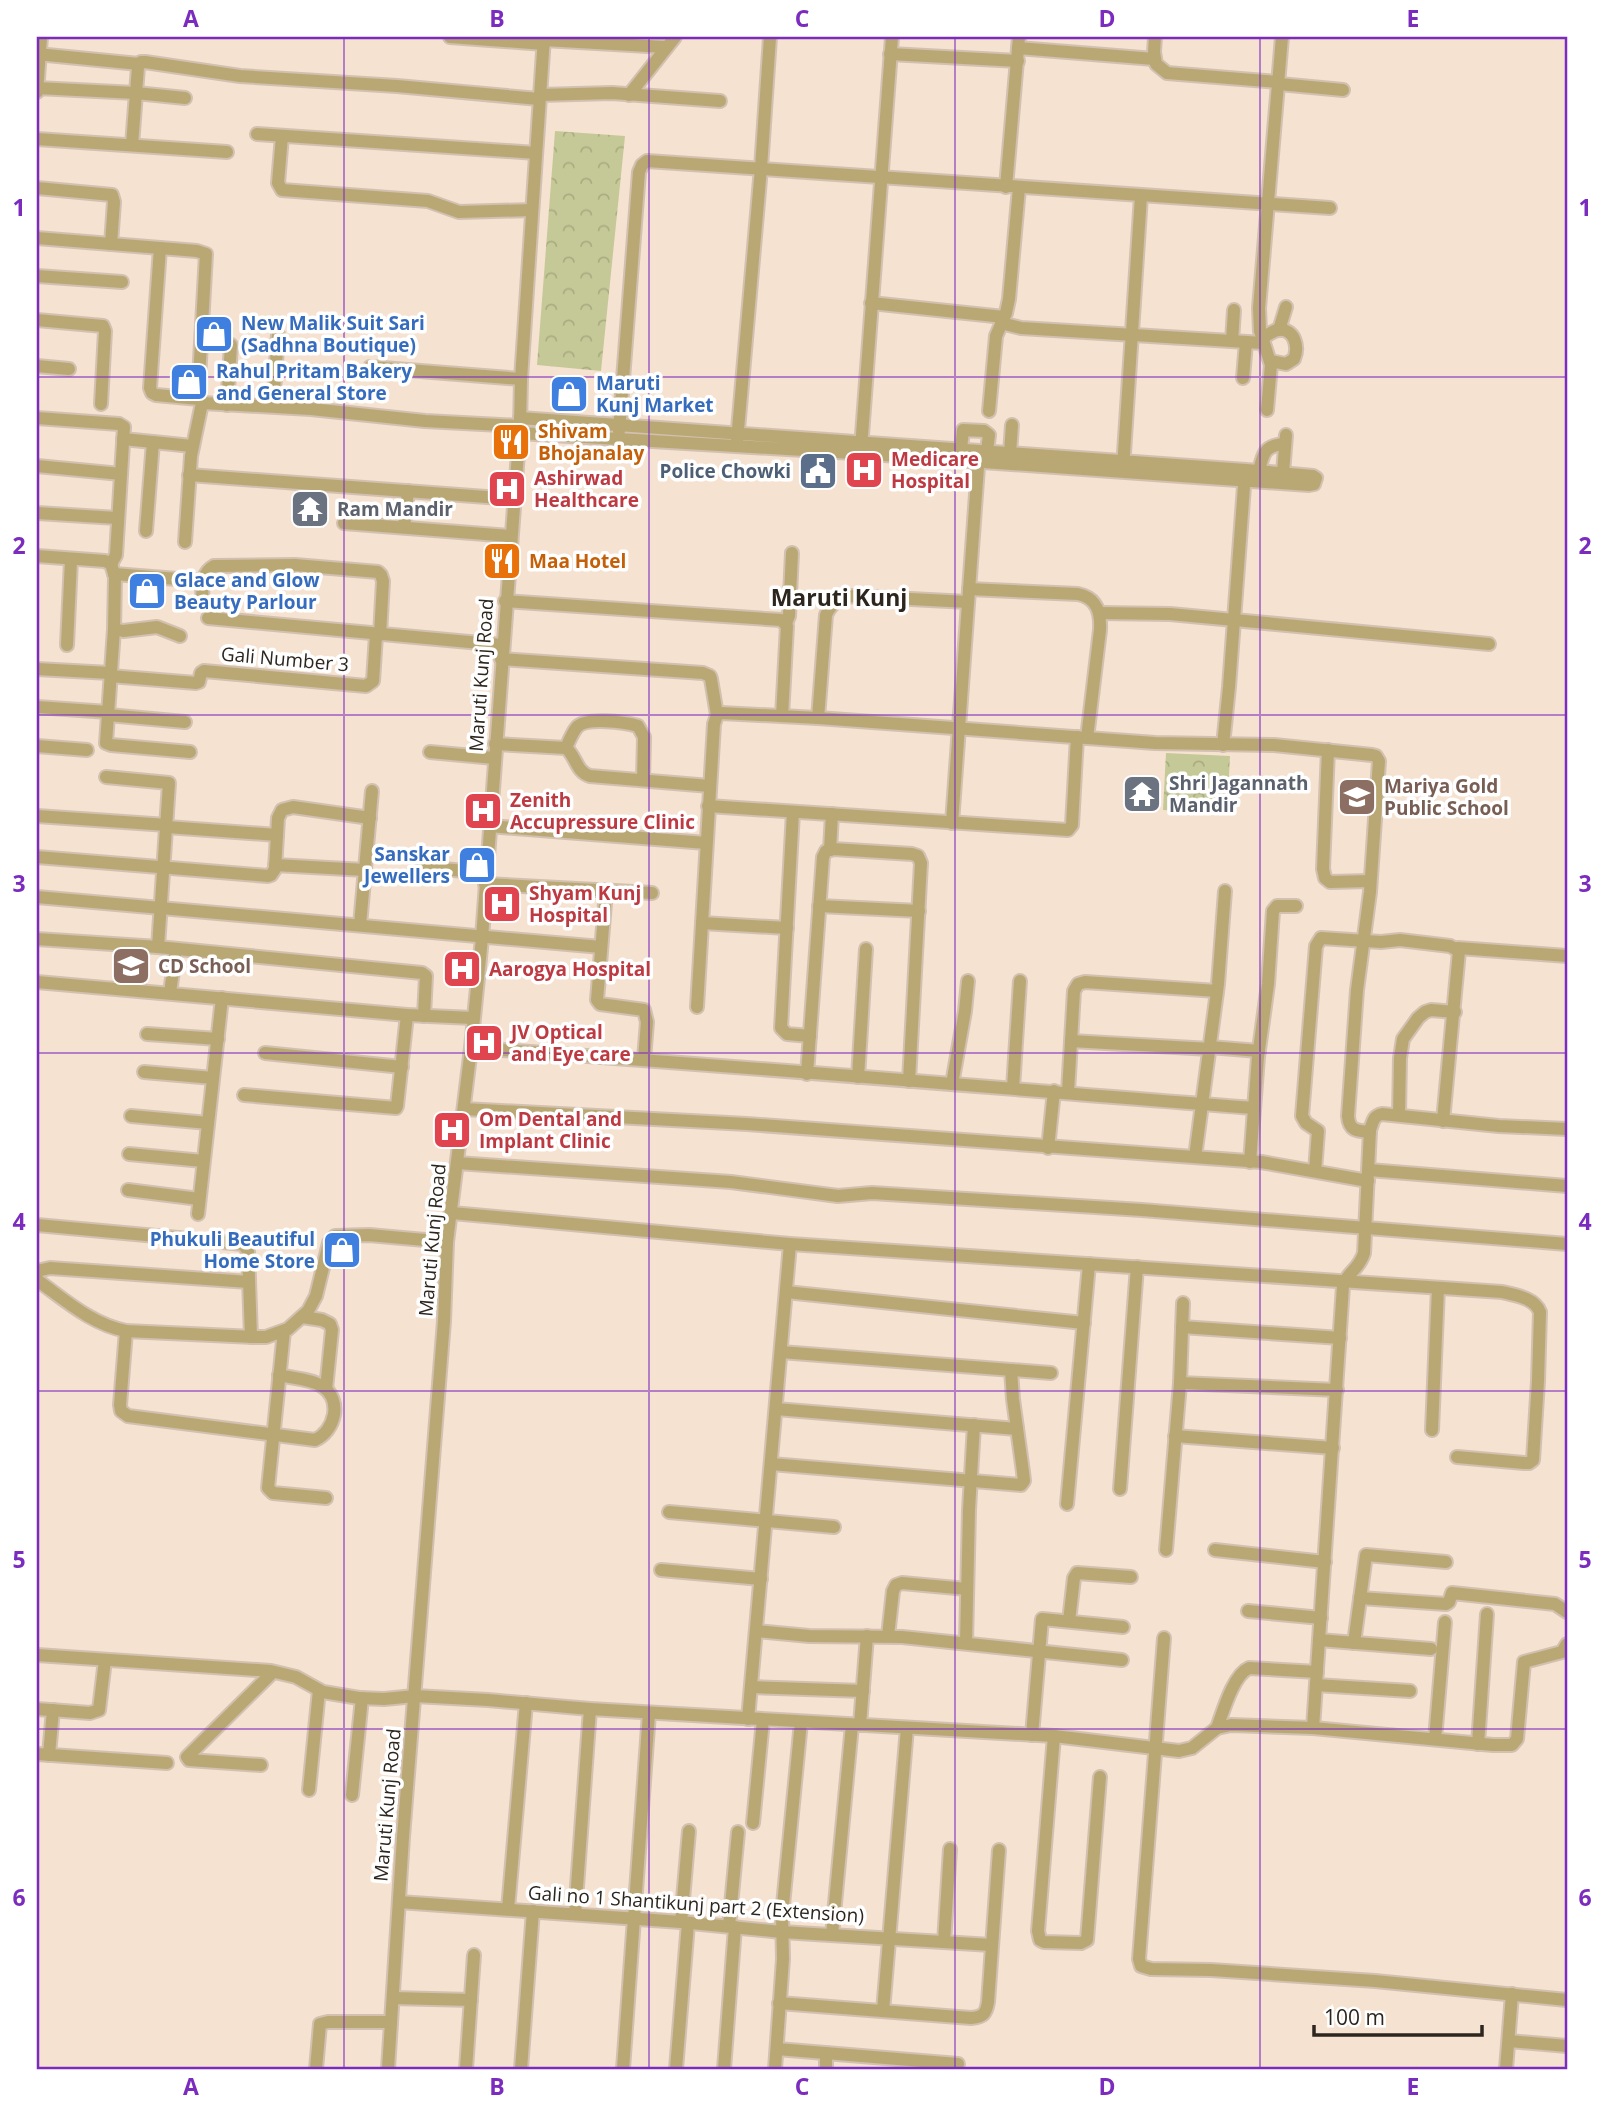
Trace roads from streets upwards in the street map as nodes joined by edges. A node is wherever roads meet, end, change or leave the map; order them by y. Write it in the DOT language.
graph roads {
  1 [pos="41,37"];
  2 [pos="450,37"];
  3 [pos="675,37"];
  4 [pos="770,37"];
  5 [pos="892,37"];
  6 [pos="1155,37"];
  7 [pos="1282,37"];
  8 [pos="544,40"];
  9 [pos="665,47"];
  10 [pos="1018,49"];
  11 [pos="38,54"];
  12 [pos="890,54"];
  13 [pos="1154,59"];
  14 [pos="139,64"];
  15 [pos="1279,83"];
  16 [pos="37,90"];
  17 [pos="1343,90"];
  18 [pos="136,93"];
  19 [pos="629,95"];
  20 [pos="539,97"];
  21 [pos="185,98"];
  22 [pos="720,102"];
  23 [pos="257,134"];
  24 [pos="282,136"];
  25 [pos="37,139"];
  26 [pos="132,145"];
  27 [pos="227,152"];
  28 [pos="536,153"];
  29 [pos="761,168"];
  30 [pos="881,177"];
  31 [pos="1012,187"];
  32 [pos="37,188"];
  33 [pos="1141,196"];
  34 [pos="1269,204"];
  35 [pos="1330,208"];
  36 [pos="532,210"];
  37 [pos="37,238"];
  38 [pos="111,244"];
  39 [pos="160,248"];
  40 [pos="37,275"];
  41 [pos="122,282"];
  42 [pos="872,303"];
  43 [pos="1286,307"];
  44 [pos="1234,310"];
  45 [pos="37,320"];
  46 [pos="1002,320"];
  47 [pos="1279,330"];
  48 [pos="278,334"];
  49 [pos="1132,334"];
  50 [pos="1232,341"];
  51 [pos="1263,341"];
  52 [pos="1246,342"];
  53 [pos="231,345"];
  54 [pos="1270,361"];
  55 [pos="37,366"];
  56 [pos="370,366"];
  57 [pos="69,369"];
  58 [pos="1243,378"];
  59 [pos="521,379"];
  60 [pos="200,401"];
  61 [pos="101,404"];
  62 [pos="227,405"];
  63 [pos="273,407"];
  64 [pos="1267,410"];
  65 [pos="989,411"];
  66 [pos="37,418"];
  67 [pos="520,425"];
  68 [pos="1012,425"];
  69 [pos="619,431"];
  70 [pos="123,439"];
  71 [pos="737,439"];
  72 [pos="153,442"];
  73 [pos="192,446"];
  74 [pos="861,448"];
  75 [pos="961,449"];
  76 [pos="1010,453"];
  77 [pos="982,454"];
  78 [pos="37,466"];
  79 [pos="1123,467"];
  80 [pos="1250,473"];
  81 [pos="1283,473"];
  82 [pos="121,474"];
  83 [pos="189,475"];
  84 [pos="408,491"];
  85 [pos="514,499"];
  86 [pos="37,513"];
  87 [pos="117,518"];
  88 [pos="344,523"];
  89 [pos="404,527"];
  90 [pos="146,531"];
  91 [pos="511,536"];
  92 [pos="185,542"];
  93 [pos="792,553"];
  94 [pos="37,556"];
  95 [pos="71,560"];
  96 [pos="113,569"];
  97 [pos="203,581"];
  98 [pos="969,589"];
  99 [pos="505,601"];
  100 [pos="202,602"];
  101 [pos="968,602"];
  102 [pos="1100,613"];
  103 [pos="208,618"];
  104 [pos="1234,620"];
  105 [pos="786,623"];
  106 [pos="114,629"];
  107 [pos="378,635"];
  108 [pos="180,636"];
  109 [pos="1489,644"];
  110 [pos="67,645"];
  111 [pos="502,645"];
  112 [pos="501,659"];
  113 [pos="37,669"];
  114 [pos="110,674"];
  115 [pos="37,707"];
  116 [pos="108,714"];
  117 [pos="717,715"];
  118 [pos="782,716"];
  119 [pos="818,718"];
  120 [pos="186,722"];
  121 [pos="957,729"];
  122 [pos="1082,738"];
  123 [pos="495,744"];
  124 [pos="1223,745"];
  125 [pos="37,746"];
  126 [pos="566,748"];
  127 [pos="87,750"];
  128 [pos="1328,750"];
  129 [pos="190,752"];
  130 [pos="430,752"];
  131 [pos="494,758"];
  132 [pos="106,777"];
  133 [pos="643,780"];
  134 [pos="710,786"];
  135 [pos="372,791"];
  136 [pos="708,806"];
  137 [pos="793,812"];
  138 [pos="832,814"];
  139 [pos="37,816"];
  140 [pos="370,818"];
  141 [pos="952,822"];
  142 [pos="167,826"];
  143 [pos="489,826"];
  144 [pos="277,835"];
  145 [pos="706,843"];
  146 [pos="830,850"];
  147 [pos="37,857"];
  148 [pos="275,865"];
  149 [pos="163,867"];
  150 [pos="422,867"];
  151 [pos="365,870"];
  152 [pos="485,878"];
  153 [pos="1370,881"];
  154 [pos="606,891"];
  155 [pos="1225,891"];
  156 [pos="652,893"];
  157 [pos="37,897"];
  158 [pos="819,906"];
  159 [pos="1296,906"];
  160 [pos="160,908"];
  161 [pos="919,911"];
  162 [pos="702,923"];
  163 [pos="360,925"];
  164 [pos="787,928"];
  165 [pos="481,938"];
  166 [pos="37,939"];
  167 [pos="1364,941"];
  168 [pos="158,947"];
  169 [pos="601,947"];
  170 [pos="1458,948"];
  171 [pos="176,949"];
  172 [pos="866,949"];
  173 [pos="1567,956"];
  174 [pos="968,981"];
  175 [pos="1020,981"];
  176 [pos="37,982"];
  177 [pos="1217,991"];
  178 [pos="170,992"];
  179 [pos="222,998"];
  180 [pos="697,1007"];
  181 [pos="1455,1012"];
  182 [pos="407,1015"];
  183 [pos="424,1016"];
  184 [pos="473,1018"];
  185 [pos="147,1034"];
  186 [pos="810,1036"];
  187 [pos="218,1039"];
  188 [pos="1071,1041"];
  189 [pos="471,1048"];
  190 [pos="1210,1048"];
  191 [pos="1259,1051"];
  192 [pos="265,1053"];
  193 [pos="644,1059"];
  194 [pos="402,1067"];
  195 [pos="144,1072"];
  196 [pos="807,1074"];
  197 [pos="858,1077"];
  198 [pos="213,1079"];
  199 [pos="909,1081"];
  200 [pos="952,1084"];
  201 [pos="1013,1088"];
  202 [pos="1054,1091"];
  203 [pos="1068,1093"];
  204 [pos="244,1095"];
  205 [pos="1201,1104"];
  206 [pos="1254,1108"];
  207 [pos="464,1109"];
  208 [pos="1399,1115"];
  209 [pos="131,1116"];
  210 [pos="1443,1121"];
  211 [pos="208,1123"];
  212 [pos="1567,1129"];
  213 [pos="1370,1132"];
  214 [pos="1048,1148"];
  215 [pos="129,1154"];
  216 [pos="1195,1157"];
  217 [pos="203,1161"];
  218 [pos="1250,1161"];
  219 [pos="457,1163"];
  220 [pos="1315,1171"];
  221 [pos="1369,1175"];
  222 [pos="1567,1186"];
  223 [pos="128,1191"];
  224 [pos="199,1199"];
  225 [pos="452,1213"];
  226 [pos="198,1214"];
  227 [pos="37,1225"];
  228 [pos="1366,1228"];
  229 [pos="447,1242"];
  230 [pos="790,1244"];
  231 [pos="1567,1244"];
  232 [pos="1089,1264"];
  233 [pos="1137,1267"];
  234 [pos="37,1271"];
  235 [pos="37,1280"];
  236 [pos="1344,1281"];
  237 [pos="249,1282"];
  238 [pos="1438,1288"];
  239 [pos="786,1292"];
  240 [pos="1183,1303"];
  241 [pos="302,1317"];
  242 [pos="1084,1323"];
  243 [pos="1182,1327"];
  244 [pos="126,1331"];
  245 [pos="284,1331"];
  246 [pos="251,1337"];
  247 [pos="1340,1338"];
  248 [pos="781,1353"];
  249 [pos="1011,1370"];
  250 [pos="1051,1373"];
  251 [pos="279,1375"];
  252 [pos="1180,1383"];
  253 [pos="326,1390"];
  254 [pos="1337,1390"];
  255 [pos="776,1409"];
  256 [pos="974,1425"];
  257 [pos="1017,1429"];
  258 [pos="1432,1430"];
  259 [pos="273,1435"];
  260 [pos="1175,1436"];
  261 [pos="1333,1448"];
  262 [pos="1457,1457"];
  263 [pos="771,1464"];
  264 [pos="971,1480"];
  265 [pos="1120,1489"];
  266 [pos="326,1498"];
  267 [pos="1068,1504"];
  268 [pos="669,1512"];
  269 [pos="766,1521"];
  270 [pos="834,1527"];
  271 [pos="1166,1550"];
  272 [pos="1215,1550"];
  273 [pos="1325,1562"];
  274 [pos="1446,1562"];
  275 [pos="661,1570"];
  276 [pos="1131,1577"];
  277 [pos="761,1579"];
  278 [pos="967,1589"];
  279 [pos="1360,1598"];
  280 [pos="1248,1611"];
  281 [pos="1567,1612"];
  282 [pos="1487,1614"];
  283 [pos="1321,1618"];
  284 [pos="1069,1621"];
  285 [pos="1445,1622"];
  286 [pos="1124,1627"];
  287 [pos="757,1631"];
  288 [pos="867,1636"];
  289 [pos="888,1636"];
  290 [pos="1164,1638"];
  291 [pos="1319,1640"];
  292 [pos="966,1643"];
  293 [pos="1354,1643"];
  294 [pos="1567,1644"];
  295 [pos="1431,1649"];
  296 [pos="1040,1653"];
  297 [pos="37,1655"];
  298 [pos="105,1660"];
  299 [pos="1122,1660"];
  300 [pos="273,1672"];
  301 [pos="1317,1678"];
  302 [pos="751,1687"];
  303 [pos="319,1690"];
  304 [pos="863,1690"];
  305 [pos="1410,1691"];
  306 [pos="415,1696"];
  307 [pos="362,1698"];
  308 [pos="527,1703"];
  309 [pos="37,1709"];
  310 [pos="590,1709"];
  311 [pos="53,1710"];
  312 [pos="649,1713"];
  313 [pos="748,1719"];
  314 [pos="764,1720"];
  315 [pos="801,1722"];
  316 [pos="856,1725"];
  317 [pos="907,1728"];
  318 [pos="1217,1728"];
  319 [pos="1313,1728"];
  320 [pos="1032,1735"];
  321 [pos="1054,1736"];
  322 [pos="1435,1739"];
  323 [pos="1478,1744"];
  324 [pos="1154,1747"];
  325 [pos="43,1754"];
  326 [pos="167,1763"];
  327 [pos="261,1765"];
  328 [pos="1100,1777"];
  329 [pos="310,1790"];
  330 [pos="352,1795"];
  331 [pos="752,1823"];
  332 [pos="689,1832"];
  333 [pos="738,1832"];
  334 [pos="950,1849"];
  335 [pos="999,1850"];
  336 [pos="399,1902"];
  337 [pos="508,1909"];
  338 [pos="533,1911"];
  339 [pos="575,1914"];
  340 [pos="633,1919"];
  341 [pos="684,1923"];
  342 [pos="732,1927"];
  343 [pos="782,1932"];
  344 [pos="832,1935"];
  345 [pos="891,1938"];
  346 [pos="944,1942"];
  347 [pos="991,1945"];
  348 [pos="474,1955"];
  349 [pos="1512,1994"];
  350 [pos="393,1998"];
  351 [pos="471,2000"];
  352 [pos="1567,2000"];
  353 [pos="779,2003"];
  354 [pos="883,2011"];
  355 [pos="391,2022"];
  356 [pos="1509,2041"];
  357 [pos="1567,2046"];
  358 [pos="776,2049"];
  359 [pos="826,2053"];
  360 [pos="881,2063"];
  361 [pos="958,2064"];
  362 [pos="316,2069"];
  363 [pos="388,2069"];
  364 [pos="466,2069"];
  365 [pos="521,2069"];
  366 [pos="623,2069"];
  367 [pos="676,2069"];
  368 [pos="724,2069"];
  369 [pos="775,2069"];
  370 [pos="826,2069"];
  371 [pos="1506,2069"];
  1 -- 11 [label="street"];
  2 -- 8 [label="street"];
  3 -- 9 [label="street"];
  4 -- 29 [label="street"];
  5 -- 12 [label="street"];
  6 -- 13 [label="street"];
  7 -- 15 [label="street"];
  8 -- 9 [label="street"];
  8 -- 20 [label="street, Maruti Kunj Road"];
  9 -- 19 [label="street"];
  10 -- 12 [label="street"];
  10 -- 13 [label="street"];
  10 -- 31 [label="street"];
  11 -- 14 [label="street"];
  11 -- 16 [label="street"];
  12 -- 30 [label="street"];
  13 -- 15 [label="street"];
  14 -- 18 [label="street"];
  14 -- 20 [label="street"];
  15 -- 17 [label="street"];
  15 -- 34 [label="street"];
  16 -- 18 [label="street"];
  18 -- 21 [label="street"];
  18 -- 26 [label="street"];
  19 -- 20 [label="street"];
  19 -- 22 [label="street"];
  20 -- 28 [label="street, Maruti Kunj Road"];
  23 -- 24 [label="street"];
  24 -- 28 [label="street"];
  24 -- 36 [label="street"];
  25 -- 26 [label="street"];
  26 -- 27 [label="street"];
  28 -- 36 [label="street, Maruti Kunj Road"];
  29 -- 30 [label="street"];
  29 -- 69 [label="street"];
  29 -- 71 [label="street"];
  30 -- 31 [label="street"];
  30 -- 42 [label="street"];
  31 -- 33 [label="street"];
  31 -- 46 [label="street"];
  32 -- 38 [label="street"];
  33 -- 34 [label="street"];
  33 -- 49 [label="street"];
  34 -- 35 [label="street"];
  34 -- 51 [label="street"];
  36 -- 59 [label="street, Maruti Kunj Road"];
  37 -- 38 [label="street"];
  38 -- 39 [label="street"];
  39 -- 60 [label="street"];
  39 -- 60 [label="street"];
  40 -- 41 [label="street"];
  42 -- 46 [label="street"];
  42 -- 74 [label="street"];
  43 -- 47 [label="street"];
  44 -- 50 [label="street"];
  45 -- 61 [label="street"];
  46 -- 49 [label="street"];
  46 -- 65 [label="street"];
  47 -- 51 [label="street"];
  47 -- 54 [label="street"];
  48 -- 63 [label="street"];
  49 -- 50 [label="street"];
  49 -- 79 [label="street"];
  50 -- 52 [label="street"];
  51 -- 52 [label="street"];
  51 -- 54 [label="street"];
  52 -- 58 [label="street"];
  53 -- 62 [label="street"];
  54 -- 64 [label="street"];
  55 -- 57 [label="street"];
  56 -- 59 [label="street"];
  59 -- 67 [label="street, Maruti Kunj Road"];
  60 -- 62 [label="street"];
  60 -- 73 [label="street"];
  62 -- 63 [label="street"];
  63 -- 67 [label="street"];
  66 -- 70 [label="street"];
  67 -- 69 [label="street"];
  67 -- 85 [label="street, Maruti Kunj Road"];
  68 -- 76 [label="street"];
  69 -- 71 [label="street"];
  70 -- 72 [label="street"];
  70 -- 82 [label="street"];
  71 -- 74 [label="street"];
  72 -- 73 [label="street"];
  72 -- 90 [label="street"];
  73 -- 83 [label="street"];
  74 -- 75 [label="street"];
  74 -- 77 [label="street"];
  75 -- 77 [label="street"];
  75 -- 77 [label="street"];
  76 -- 77 [label="street"];
  76 -- 79 [label="street"];
  77 -- 79 [label="street"];
  77 -- 98 [label="street"];
  78 -- 82 [label="street"];
  79 -- 80 [label="street"];
  80 -- 81 [label="street"];
  80 -- 81 [label="street"];
  80 -- 81 [label="street"];
  80 -- 104 [label="street"];
  82 -- 87 [label="street"];
  83 -- 84 [label="street"];
  83 -- 92 [label="street"];
  84 -- 85 [label="street"];
  84 -- 89 [label="street"];
  85 -- 91 [label="street, Maruti Kunj Road"];
  86 -- 87 [label="street"];
  87 -- 96 [label="street"];
  88 -- 89 [label="street"];
  89 -- 91 [label="street"];
  91 -- 99 [label="street, Maruti Kunj Road"];
  93 -- 105 [label="street"];
  94 -- 95 [label="street"];
  95 -- 96 [label="street"];
  95 -- 110 [label="street"];
  96 -- 97 [label="street"];
  96 -- 106 [label="street"];
  97 -- 100 [label="street"];
  97 -- 107 [label="street"];
  98 -- 101 [label="street"];
  98 -- 102 [label="street"];
  99 -- 105 [label="street"];
  99 -- 111 [label="street, Maruti Kunj Road"];
  101 -- 119 [label="street"];
  101 -- 121 [label="street"];
  102 -- 104 [label="street"];
  102 -- 122 [label="street"];
  103 -- 107 [label="street"];
  104 -- 109 [label="street"];
  104 -- 124 [label="street"];
  105 -- 118 [label="street"];
  106 -- 108 [label="street"];
  106 -- 114 [label="street"];
  107 -- 111 [label="street"];
  107 -- 114 [label="street, Gali Number 3"];
  111 -- 112 [label="street, Maruti Kunj Road"];
  112 -- 117 [label="street"];
  112 -- 123 [label="street, Maruti Kunj Road"];
  113 -- 114 [label="street"];
  114 -- 116 [label="street"];
  115 -- 116 [label="street"];
  116 -- 120 [label="street"];
  116 -- 129 [label="street"];
  117 -- 118 [label="street"];
  117 -- 134 [label="street"];
  118 -- 119 [label="street"];
  119 -- 121 [label="street"];
  121 -- 122 [label="street"];
  121 -- 141 [label="street"];
  122 -- 124 [label="street"];
  122 -- 141 [label="street"];
  123 -- 126 [label="street"];
  123 -- 131 [label="street, Maruti Kunj Road"];
  124 -- 128 [label="street"];
  125 -- 127 [label="street"];
  126 -- 133 [label="street"];
  126 -- 133 [label="street"];
  128 -- 153 [label="street"];
  128 -- 153 [label="street"];
  130 -- 131 [label="street"];
  131 -- 143 [label="street, Maruti Kunj Road"];
  132 -- 142 [label="street"];
  133 -- 134 [label="street"];
  134 -- 136 [label="street"];
  135 -- 140 [label="street"];
  136 -- 137 [label="street"];
  136 -- 145 [label="street"];
  137 -- 138 [label="street"];
  137 -- 164 [label="street"];
  138 -- 141 [label="street"];
  138 -- 146 [label="street"];
  139 -- 142 [label="street"];
  140 -- 144 [label="street"];
  140 -- 151 [label="street"];
  142 -- 144 [label="street"];
  142 -- 149 [label="street"];
  143 -- 145 [label="street"];
  143 -- 152 [label="street, Maruti Kunj Road"];
  144 -- 148 [label="street"];
  145 -- 162 [label="street"];
  146 -- 158 [label="street"];
  146 -- 161 [label="street"];
  147 -- 149 [label="street"];
  148 -- 149 [label="street"];
  148 -- 151 [label="street"];
  149 -- 160 [label="street"];
  150 -- 152 [label="street"];
  151 -- 163 [label="street"];
  152 -- 154 [label="street"];
  152 -- 165 [label="street, Maruti Kunj Road"];
  153 -- 167 [label="street"];
  154 -- 156 [label="street"];
  154 -- 169 [label="street"];
  155 -- 177 [label="street"];
  157 -- 160 [label="street"];
  158 -- 161 [label="street"];
  158 -- 186 [label="street"];
  159 -- 191 [label="street"];
  160 -- 163 [label="street"];
  160 -- 168 [label="street"];
  161 -- 199 [label="street"];
  162 -- 164 [label="street"];
  162 -- 180 [label="street"];
  163 -- 165 [label="street"];
  164 -- 186 [label="street"];
  165 -- 169 [label="street"];
  165 -- 184 [label="street, Maruti Kunj Road"];
  166 -- 168 [label="street"];
  167 -- 170 [label="street"];
  167 -- 213 [label="street"];
  167 -- 220 [label="street"];
  168 -- 171 [label="street"];
  169 -- 193 [label="street"];
  170 -- 173 [label="street"];
  170 -- 181 [label="street"];
  171 -- 178 [label="street"];
  171 -- 183 [label="street"];
  172 -- 197 [label="street"];
  174 -- 200 [label="street"];
  175 -- 201 [label="street"];
  176 -- 178 [label="street"];
  177 -- 188 [label="street"];
  177 -- 190 [label="street"];
  178 -- 179 [label="street"];
  179 -- 182 [label="street"];
  179 -- 187 [label="street"];
  181 -- 208 [label="street"];
  181 -- 210 [label="street"];
  182 -- 183 [label="street"];
  182 -- 194 [label="street"];
  183 -- 184 [label="street"];
  184 -- 189 [label="street, Maruti Kunj Road"];
  185 -- 187 [label="street"];
  186 -- 196 [label="street"];
  187 -- 198 [label="street"];
  188 -- 190 [label="street"];
  188 -- 203 [label="street"];
  189 -- 193 [label="street"];
  189 -- 207 [label="street, Maruti Kunj Road"];
  190 -- 191 [label="street"];
  190 -- 205 [label="street"];
  191 -- 206 [label="street"];
  192 -- 194 [label="street"];
  193 -- 196 [label="street"];
  194 -- 204 [label="street"];
  195 -- 198 [label="street"];
  196 -- 197 [label="street"];
  197 -- 199 [label="street"];
  198 -- 211 [label="street"];
  199 -- 200 [label="street"];
  200 -- 201 [label="street"];
  201 -- 202 [label="street"];
  202 -- 203 [label="street"];
  202 -- 214 [label="street"];
  203 -- 205 [label="street"];
  205 -- 206 [label="street"];
  205 -- 216 [label="street"];
  206 -- 218 [label="street"];
  207 -- 214 [label="street"];
  207 -- 219 [label="street, Maruti Kunj Road"];
  208 -- 210 [label="street"];
  208 -- 213 [label="street"];
  209 -- 211 [label="street"];
  210 -- 212 [label="street"];
  211 -- 217 [label="street"];
  213 -- 221 [label="street"];
  214 -- 216 [label="street"];
  215 -- 217 [label="street"];
  216 -- 218 [label="street"];
  217 -- 224 [label="street"];
  218 -- 220 [label="street"];
  219 -- 225 [label="street, Maruti Kunj Road"];
  219 -- 228 [label="street"];
  220 -- 221 [label="street"];
  221 -- 222 [label="street"];
  221 -- 228 [label="street"];
  223 -- 224 [label="street"];
  224 -- 226 [label="street"];
  225 -- 229 [label="street, Maruti Kunj Road"];
  225 -- 230 [label="street"];
  227 -- 237 [label="street"];
  228 -- 231 [label="street"];
  228 -- 236 [label="street"];
  229 -- 241 [label="street"];
  229 -- 306 [label="street, Maruti Kunj Road"];
  230 -- 232 [label="street"];
  230 -- 239 [label="street"];
  232 -- 233 [label="street"];
  232 -- 242 [label="street"];
  233 -- 236 [label="street"];
  233 -- 265 [label="street"];
  234 -- 237 [label="street"];
  235 -- 244 [label="street"];
  236 -- 238 [label="street"];
  236 -- 247 [label="street"];
  237 -- 246 [label="street"];
  238 -- 258 [label="street"];
  238 -- 262 [label="street"];
  239 -- 242 [label="street"];
  239 -- 248 [label="street"];
  240 -- 243 [label="street"];
  241 -- 245 [label="street"];
  241 -- 253 [label="street"];
  242 -- 267 [label="street"];
  243 -- 247 [label="street"];
  243 -- 252 [label="street"];
  244 -- 246 [label="street"];
  244 -- 259 [label="street"];
  245 -- 246 [label="street"];
  245 -- 251 [label="street"];
  247 -- 254 [label="street"];
  248 -- 249 [label="street"];
  248 -- 255 [label="street"];
  249 -- 250 [label="street"];
  249 -- 257 [label="street"];
  251 -- 253 [label="street"];
  251 -- 259 [label="street"];
  252 -- 254 [label="street"];
  252 -- 260 [label="street"];
  253 -- 259 [label="street"];
  254 -- 261 [label="street"];
  255 -- 256 [label="street"];
  255 -- 263 [label="street"];
  256 -- 257 [label="street"];
  256 -- 264 [label="street"];
  257 -- 264 [label="street"];
  259 -- 266 [label="street"];
  260 -- 261 [label="street"];
  260 -- 271 [label="street"];
  261 -- 273 [label="street"];
  263 -- 264 [label="street"];
  263 -- 269 [label="street"];
  264 -- 278 [label="street"];
  268 -- 269 [label="street"];
  269 -- 270 [label="street"];
  269 -- 277 [label="street"];
  272 -- 273 [label="street"];
  273 -- 283 [label="street"];
  274 -- 279 [label="street"];
  275 -- 277 [label="street"];
  276 -- 284 [label="street"];
  277 -- 287 [label="street"];
  278 -- 289 [label="street"];
  278 -- 292 [label="street"];
  279 -- 281 [label="street"];
  279 -- 293 [label="street"];
  280 -- 283 [label="street"];
  282 -- 323 [label="street"];
  283 -- 291 [label="street"];
  284 -- 286 [label="street"];
  284 -- 296 [label="street"];
  285 -- 322 [label="street"];
  287 -- 288 [label="street"];
  287 -- 302 [label="street"];
  288 -- 289 [label="street"];
  288 -- 304 [label="street"];
  289 -- 292 [label="street"];
  290 -- 324 [label="street"];
  291 -- 293 [label="street"];
  291 -- 301 [label="street"];
  292 -- 296 [label="street"];
  293 -- 295 [label="street"];
  294 -- 323 [label="street"];
  296 -- 299 [label="street"];
  296 -- 320 [label="street"];
  297 -- 298 [label="street"];
  298 -- 300 [label="street"];
  298 -- 311 [label="street"];
  300 -- 303 [label="street"];
  300 -- 327 [label="street"];
  301 -- 305 [label="street"];
  301 -- 318 [label="street"];
  301 -- 319 [label="street"];
  302 -- 304 [label="street"];
  302 -- 313 [label="street"];
  303 -- 307 [label="street"];
  303 -- 329 [label="street"];
  304 -- 316 [label="street"];
  306 -- 307 [label="street"];
  306 -- 308 [label="street"];
  306 -- 336 [label="street, Maruti Kunj Road"];
  307 -- 330 [label="street"];
  308 -- 310 [label="street"];
  308 -- 337 [label="street"];
  309 -- 311 [label="street"];
  310 -- 312 [label="street"];
  310 -- 339 [label="street"];
  311 -- 325 [label="street"];
  312 -- 313 [label="street"];
  312 -- 340 [label="street"];
  313 -- 314 [label="street"];
  314 -- 315 [label="street"];
  314 -- 331 [label="street"];
  315 -- 316 [label="street"];
  315 -- 343 [label="street"];
  316 -- 317 [label="street"];
  316 -- 344 [label="street"];
  317 -- 320 [label="street"];
  317 -- 345 [label="street"];
  318 -- 319 [label="street"];
  318 -- 324 [label="street"];
  319 -- 322 [label="street"];
  320 -- 321 [label="street"];
  321 -- 324 [label="street"];
  321 -- 328 [label="street"];
  322 -- 323 [label="street"];
  324 -- 349 [label="street"];
  325 -- 326 [label="street"];
  332 -- 341 [label="street"];
  333 -- 342 [label="street"];
  334 -- 346 [label="street"];
  335 -- 347 [label="street"];
  336 -- 337 [label="street, Gali no 1 Shantikunj part 2 (Extension)"];
  336 -- 350 [label="street, Maruti Kunj Road"];
  337 -- 338 [label="street, Gali no 1 Shantikunj part 2 (Extension)"];
  338 -- 339 [label="street, Gali no 1 Shantikunj part 2 (Extension)"];
  338 -- 365 [label="street"];
  339 -- 340 [label="street, Gali no 1 Shantikunj part 2 (Extension)"];
  340 -- 341 [label="street, Gali no 1 Shantikunj part 2 (Extension)"];
  340 -- 366 [label="street"];
  341 -- 342 [label="street, Gali no 1 Shantikunj part 2 (Extension)"];
  341 -- 367 [label="street"];
  342 -- 343 [label="street, Gali no 1 Shantikunj part 2 (Extension)"];
  342 -- 368 [label="street"];
  343 -- 344 [label="street, Gali no 1 Shantikunj part 2 (Extension)"];
  343 -- 353 [label="street"];
  344 -- 345 [label="street, Gali no 1 Shantikunj part 2 (Extension)"];
  345 -- 346 [label="street, Gali no 1 Shantikunj part 2 (Extension)"];
  345 -- 354 [label="street"];
  346 -- 347 [label="street, Gali no 1 Shantikunj part 2 (Extension)"];
  347 -- 354 [label="street"];
  348 -- 351 [label="street"];
  349 -- 352 [label="street"];
  349 -- 356 [label="street"];
  350 -- 351 [label="street"];
  350 -- 355 [label="street, Maruti Kunj Road"];
  351 -- 364 [label="street"];
  353 -- 354 [label="street"];
  353 -- 358 [label="street"];
  355 -- 362 [label="street"];
  355 -- 363 [label="street, Maruti Kunj Road"];
  356 -- 357 [label="street"];
  356 -- 371 [label="street"];
  358 -- 359 [label="street"];
  358 -- 369 [label="street"];
  359 -- 360 [label="street"];
  359 -- 370 [label="street"];
  360 -- 361 [label="street"];
}
